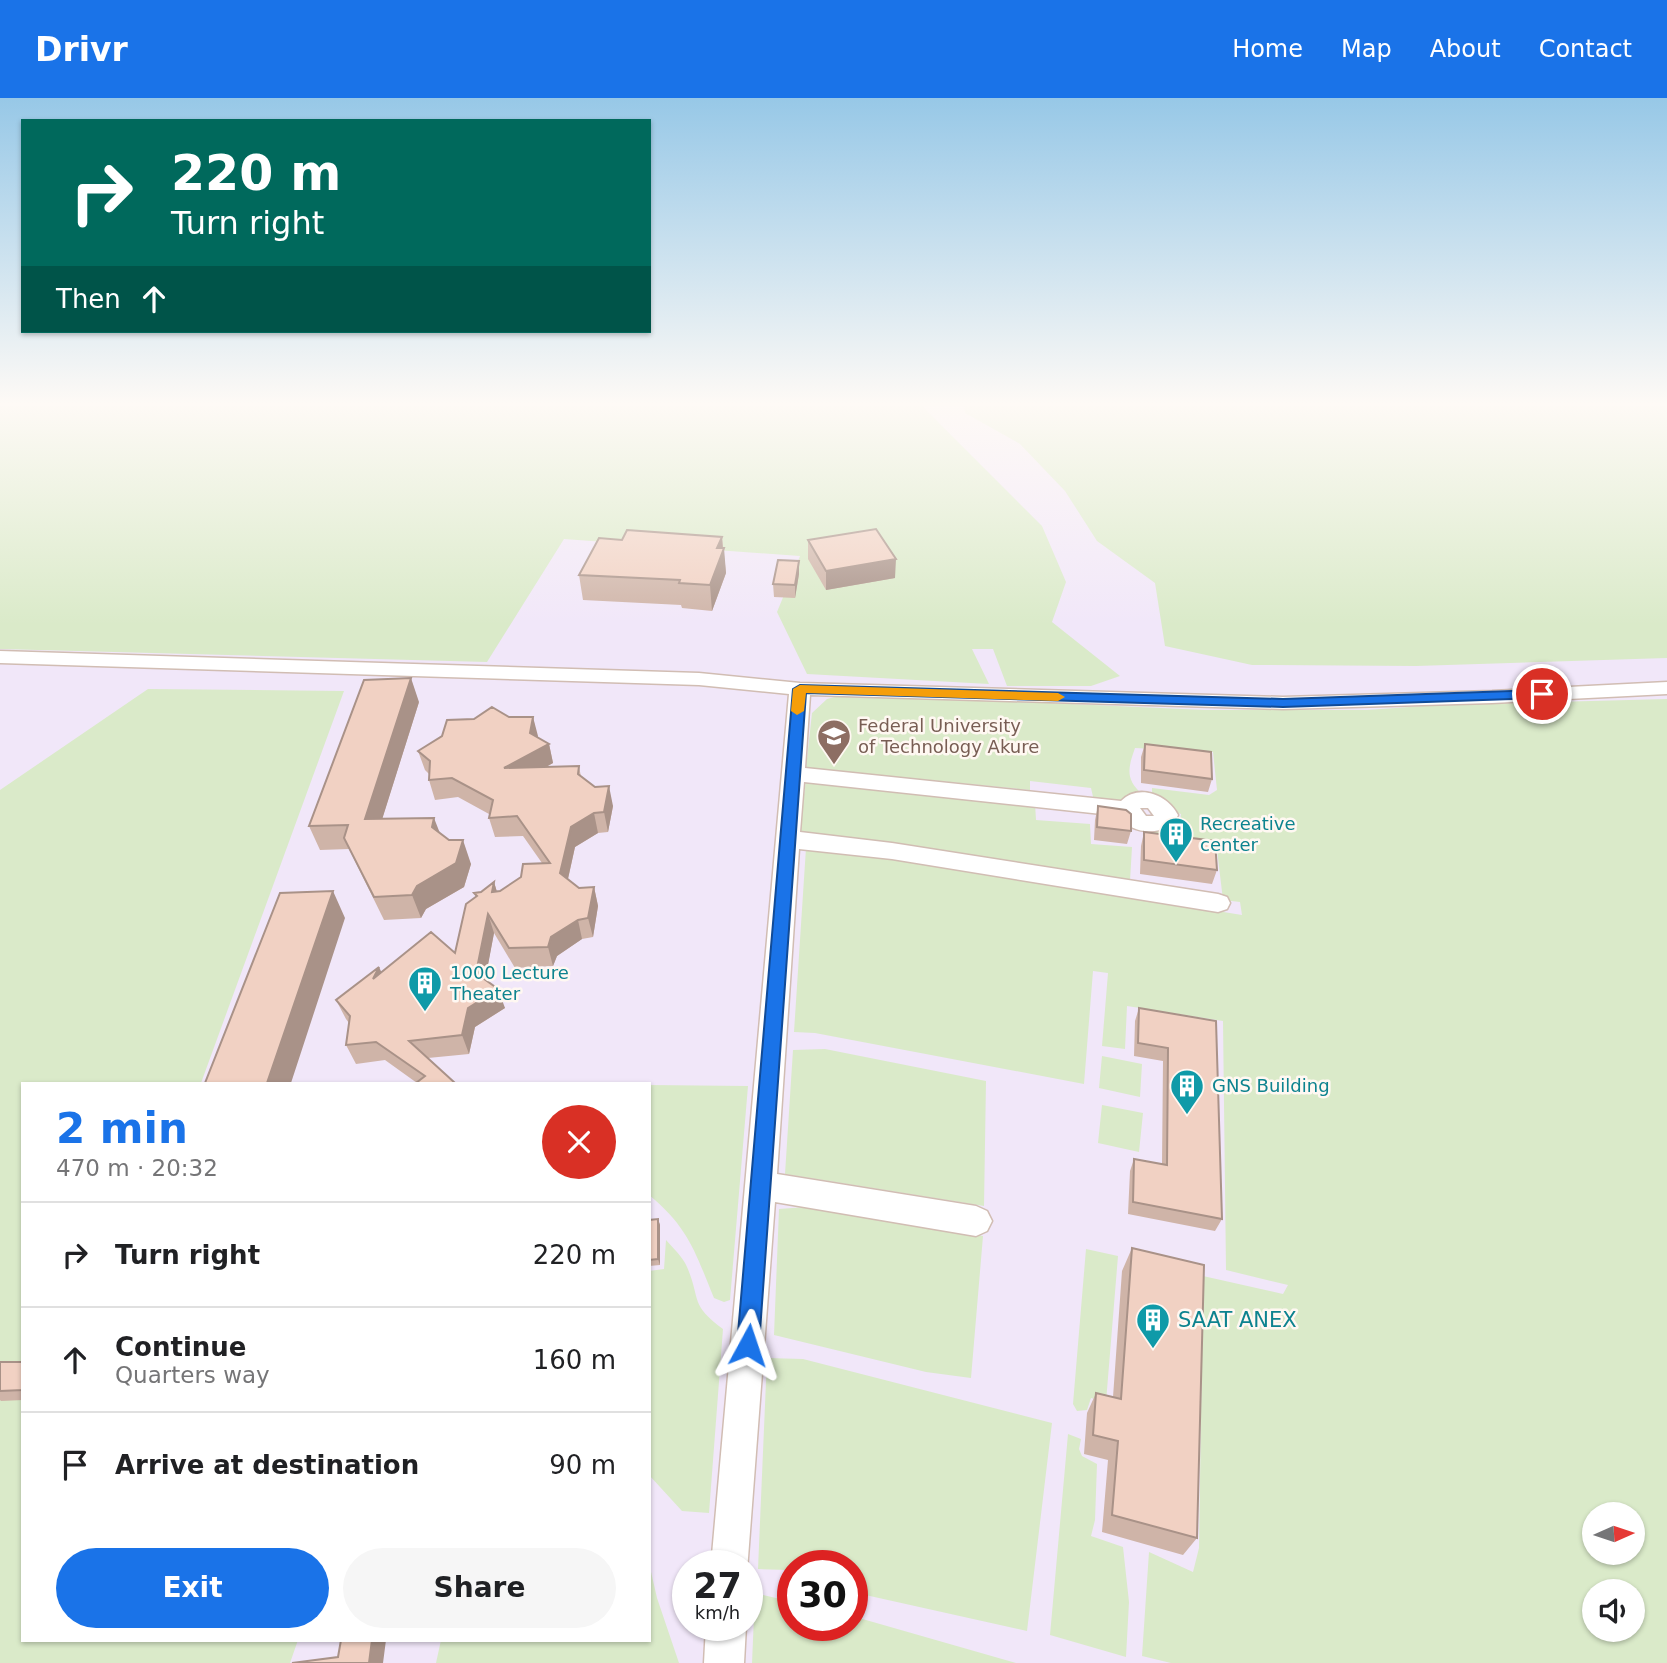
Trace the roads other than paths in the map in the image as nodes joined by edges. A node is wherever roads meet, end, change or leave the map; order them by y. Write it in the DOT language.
graph roads {
  1 [pos="0,657"];
  2 [pos="1667,688"];
  3 [pos="800,689"];
  4 [pos="794,774"];
  5 [pos="1172,815"];
  6 [pos="789,841"];
  7 [pos="1218,903"];
  8 [pos="762,1186"];
  9 [pos="976,1221"];
  10 [pos="731,1550"];
  11 [pos="725,1641"];
  12 [pos="724,1663"];
  1 -- 3 [label="street"];
  2 -- 3 [label="street"];
  3 -- 4 [label="street"];
  4 -- 5 [label="street"];
  4 -- 6 [label="street"];
  6 -- 7 [label="street"];
  6 -- 8 [label="street"];
  8 -- 9 [label="street"];
  8 -- 10 [label="street"];
  11 -- 12 [label="street"];
}
